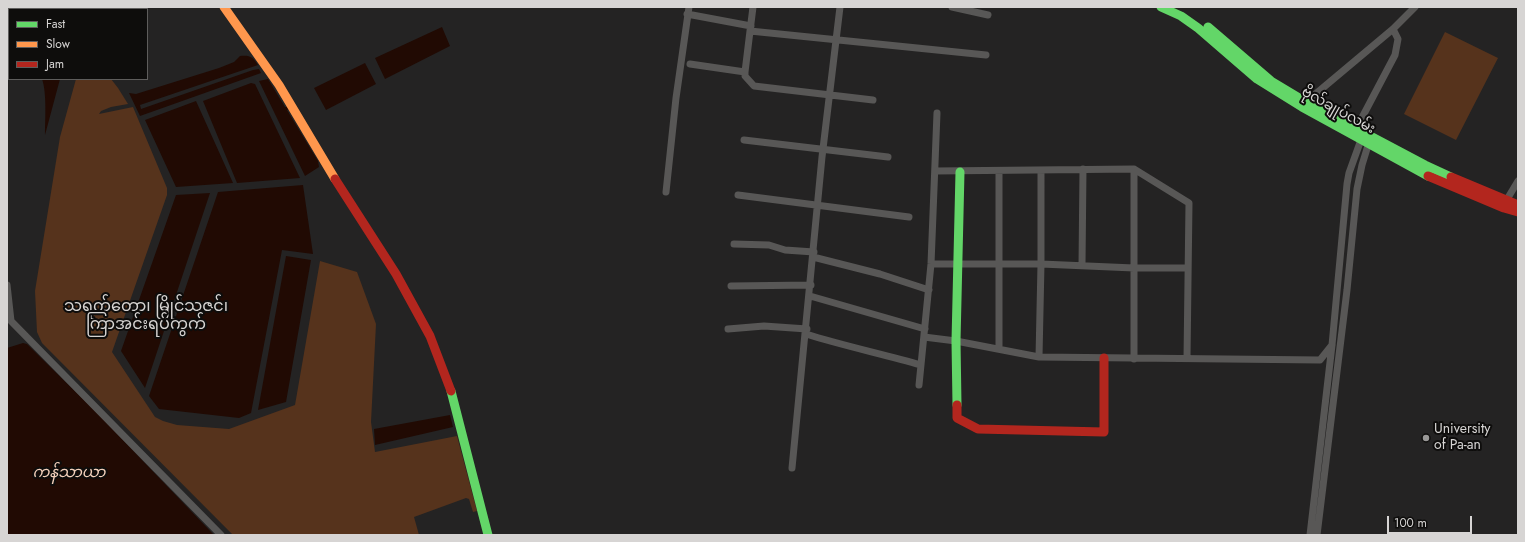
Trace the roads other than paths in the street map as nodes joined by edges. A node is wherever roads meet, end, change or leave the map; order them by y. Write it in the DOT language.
graph roads {
  1 [pos="224,7"];
  2 [pos="753,7"];
  3 [pos="840,7"];
  4 [pos="952,7"];
  5 [pos="1161,7"];
  6 [pos="1179,7"];
  7 [pos="1415,7"];
  8 [pos="688,11"];
  9 [pos="988,15"];
  10 [pos="751,28"];
  11 [pos="1392,29"];
  12 [pos="836,40"];
  13 [pos="986,55"];
  14 [pos="690,64"];
  15 [pos="745,72"];
  16 [pos="829,96"];
  17 [pos="873,100"];
  18 [pos="1306,102"];
  19 [pos="937,113"];
  20 [pos="1364,137"];
  21 [pos="744,140"];
  22 [pos="823,149"];
  23 [pos="888,157"];
  24 [pos="1083,169"];
  25 [pos="1134,169"];
  26 [pos="1041,170"];
  27 [pos="935,171"];
  28 [pos="999,171"];
  29 [pos="960,172"];
  30 [pos="1518,181"];
  31 [pos="666,192"];
  32 [pos="738,195"];
  33 [pos="1506,201"];
  34 [pos="818,205"];
  35 [pos="1518,205"];
  36 [pos="1518,212"];
  37 [pos="909,217"];
  38 [pos="1342,243"];
  39 [pos="734,244"];
  40 [pos="1351,244"];
  41 [pos="813,255"];
  42 [pos="931,264"];
  43 [pos="1041,264"];
  44 [pos="958,265"];
  45 [pos="999,265"];
  46 [pos="1082,265"];
  47 [pos="1134,268"];
  48 [pos="1188,268"];
  49 [pos="7,285"];
  50 [pos="811,285"];
  51 [pos="731,286"];
  52 [pos="1338,289"];
  53 [pos="929,290"];
  54 [pos="1347,290"];
  55 [pos="810,296"];
  56 [pos="728,329"];
  57 [pos="925,329"];
  58 [pos="806,332"];
  59 [pos="924,337"];
  60 [pos="956,341"];
  61 [pos="1332,345"];
  62 [pos="999,349"];
  63 [pos="1039,357"];
  64 [pos="1104,358"];
  65 [pos="1187,358"];
  66 [pos="1134,359"];
  67 [pos="921,365"];
  68 [pos="919,385"];
  69 [pos="792,468"];
  70 [pos="1311,519"];
  71 [pos="1319,520"];
  72 [pos="221,535"];
  73 [pos="488,535"];
  74 [pos="1310,535"];
  75 [pos="1317,535"];
  1 -- 73 [label="street"];
  2 -- 10 [label="street"];
  3 -- 12 [label="street"];
  4 -- 9 [label="street"];
  5 -- 20 [label="street, ဗိုလ်ချုပ်လမ်း"];
  6 -- 18 [label="street, ဗိုလ်ချုပ်လမ်း"];
  7 -- 11 [label="street"];
  8 -- 10 [label="street"];
  8 -- 31 [label="street"];
  10 -- 12 [label="street"];
  10 -- 15 [label="street"];
  11 -- 18 [label="street"];
  11 -- 20 [label="street"];
  12 -- 13 [label="street"];
  12 -- 16 [label="street"];
  14 -- 15 [label="street"];
  15 -- 16 [label="street"];
  16 -- 17 [label="street"];
  16 -- 22 [label="street"];
  18 -- 20 [label="street, ဗိုလ်ချုပ်လမ်း"];
  19 -- 27 [label="street"];
  20 -- 33 [label="street, ဗိုလ်ချုပ်လမ်း"];
  20 -- 36 [label="street, ဗိုလ်ချုပ်လမ်း"];
  20 -- 38 [label="street"];
  20 -- 40 [label="street"];
  21 -- 22 [label="street"];
  22 -- 23 [label="street"];
  22 -- 34 [label="street"];
  24 -- 25 [label="street"];
  24 -- 26 [label="street"];
  24 -- 46 [label="street"];
  25 -- 47 [label="street"];
  25 -- 48 [label="street"];
  26 -- 28 [label="street"];
  26 -- 43 [label="street"];
  27 -- 29 [label="street"];
  27 -- 42 [label="street"];
  28 -- 29 [label="street"];
  28 -- 45 [label="street"];
  29 -- 44 [label="street"];
  30 -- 33 [label="street"];
  32 -- 34 [label="street"];
  33 -- 35 [label="street, ဗိုလ်ချုပ်လမ်း"];
  34 -- 37 [label="street"];
  34 -- 41 [label="street"];
  38 -- 40 [label="street"];
  38 -- 52 [label="street"];
  39 -- 41 [label="street"];
  40 -- 54 [label="street"];
  41 -- 50 [label="street"];
  41 -- 53 [label="street"];
  42 -- 44 [label="street"];
  42 -- 53 [label="street"];
  43 -- 45 [label="street"];
  43 -- 46 [label="street"];
  43 -- 63 [label="street"];
  44 -- 45 [label="street"];
  44 -- 60 [label="street"];
  45 -- 62 [label="street"];
  46 -- 47 [label="street"];
  47 -- 48 [label="street"];
  47 -- 66 [label="street"];
  48 -- 65 [label="street"];
  49 -- 72 [label="street"];
  50 -- 51 [label="street"];
  50 -- 55 [label="street"];
  52 -- 54 [label="street"];
  52 -- 61 [label="street"];
  53 -- 57 [label="street"];
  54 -- 71 [label="street"];
  55 -- 57 [label="street"];
  55 -- 58 [label="street"];
  56 -- 58 [label="street"];
  57 -- 59 [label="street"];
  58 -- 67 [label="street"];
  58 -- 69 [label="street"];
  59 -- 60 [label="street"];
  59 -- 67 [label="street"];
  60 -- 62 [label="street"];
  60 -- 64 [label="street"];
  61 -- 65 [label="street"];
  61 -- 70 [label="street"];
  62 -- 63 [label="street"];
  63 -- 64 [label="street"];
  64 -- 66 [label="street"];
  65 -- 66 [label="street"];
  67 -- 68 [label="street"];
  70 -- 71 [label="street"];
  70 -- 74 [label="street"];
  71 -- 75 [label="street"];
}
